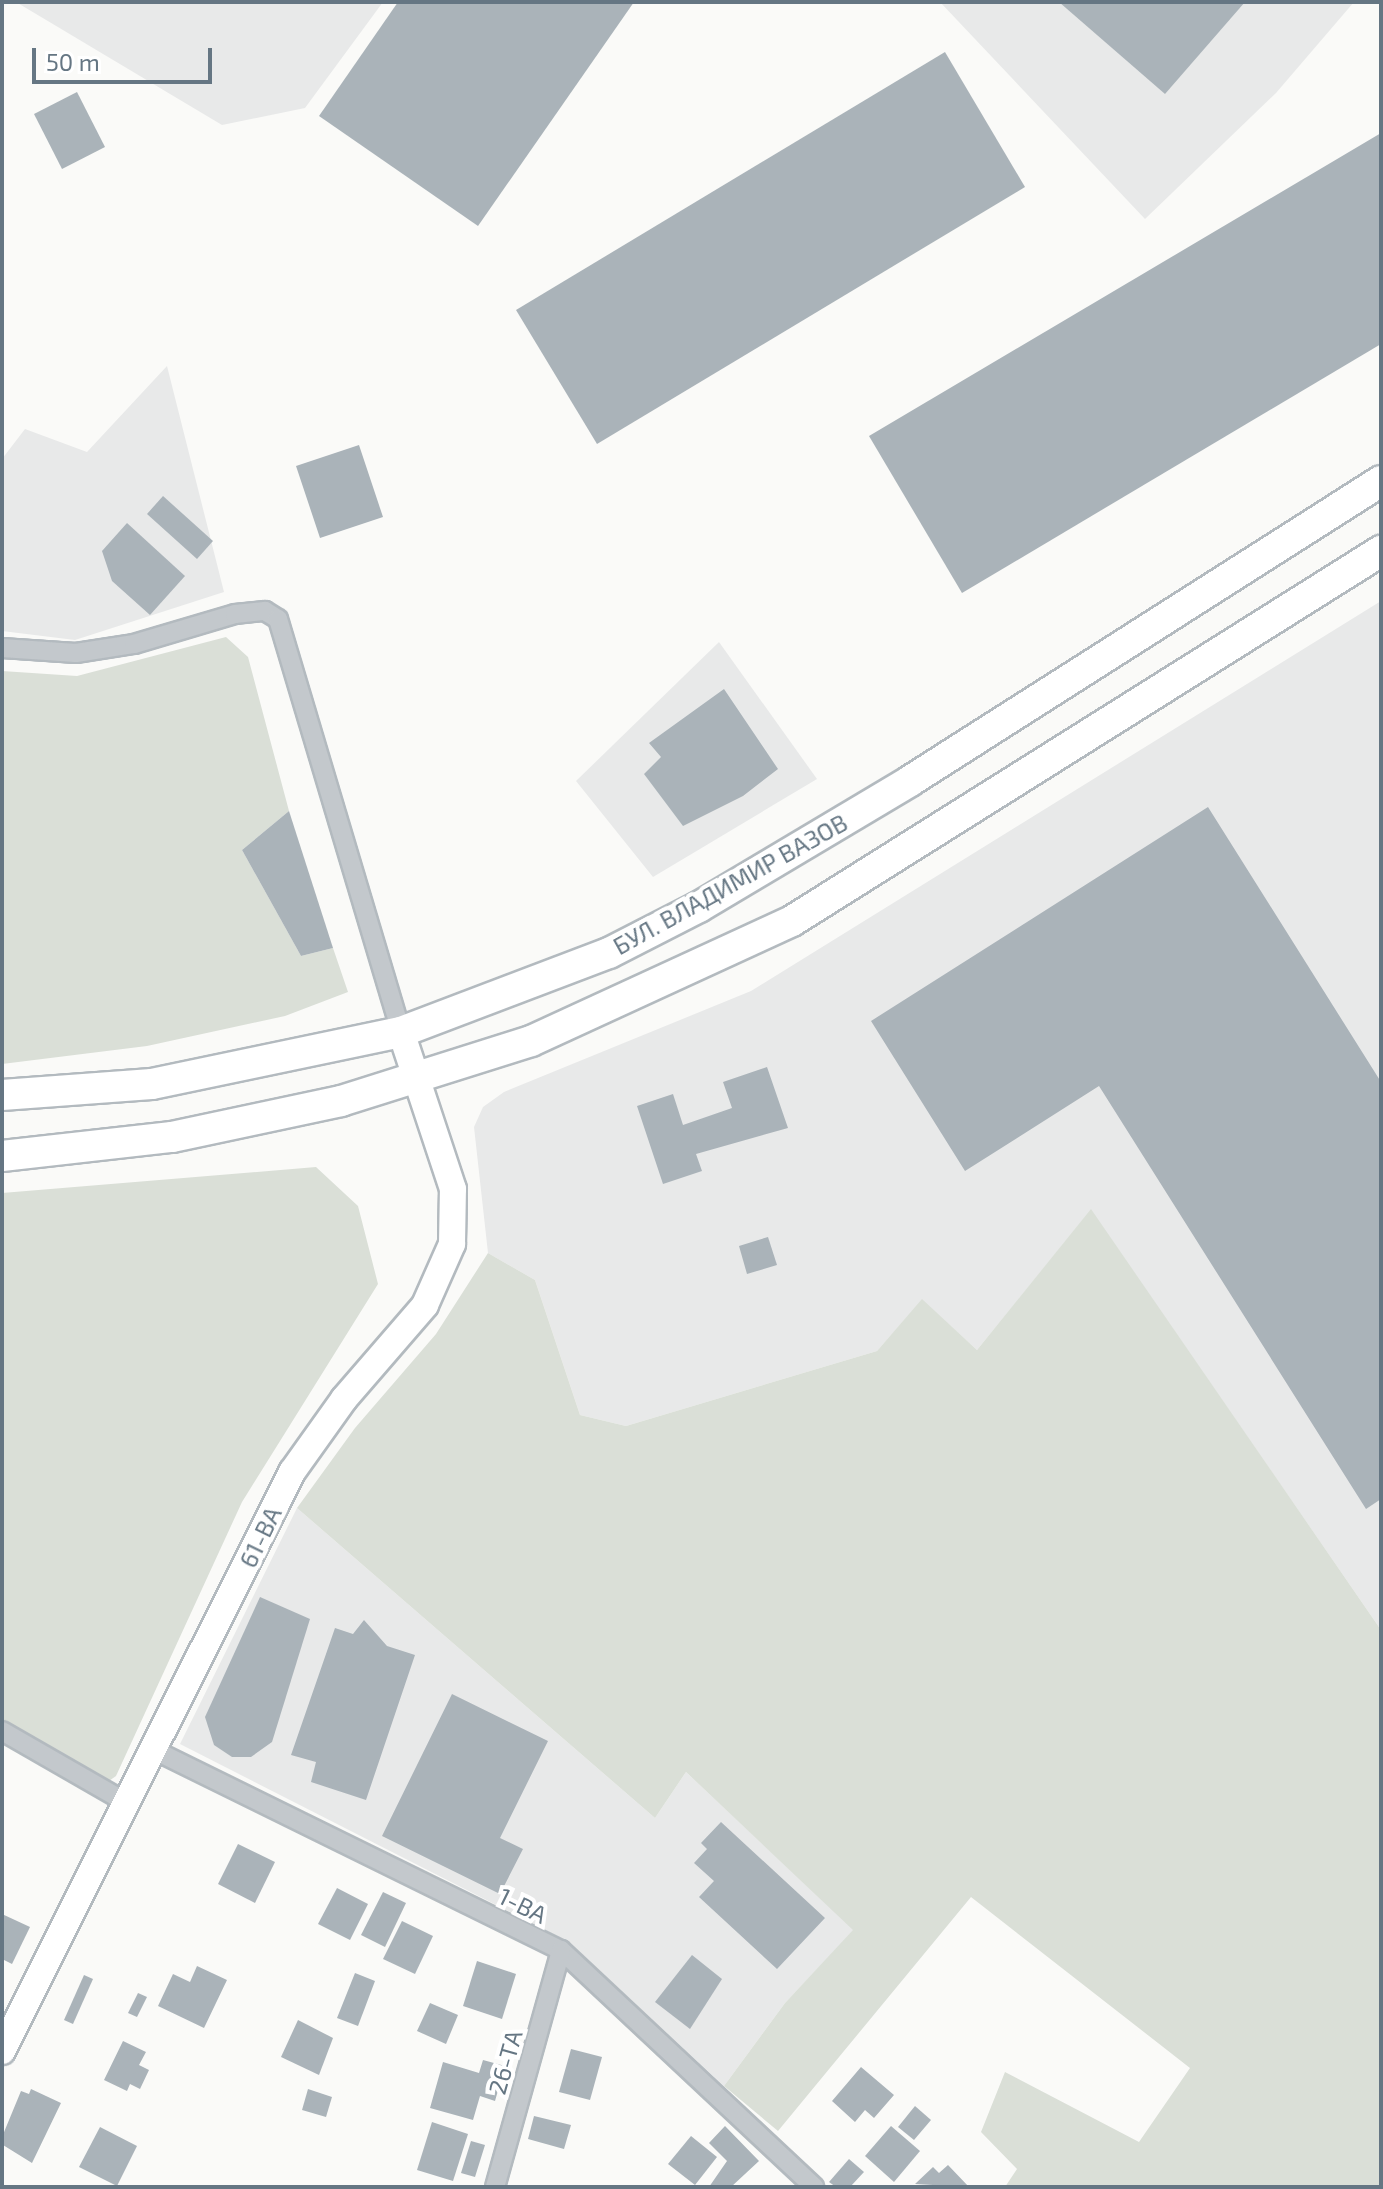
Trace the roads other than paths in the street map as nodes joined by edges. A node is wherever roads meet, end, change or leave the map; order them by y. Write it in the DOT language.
graph roads {
  1 [pos="1381,481"];
  2 [pos="1381,551"];
  3 [pos="2,648"];
  4 [pos="401,1032"];
  5 [pos="415,1077"];
  6 [pos="2,1095"];
  7 [pos="2,1156"];
  8 [pos="2,1731"];
  9 [pos="154,1750"];
  10 [pos="127,1803"];
  11 [pos="561,1950"];
  12 [pos="2,2051"];
  13 [pos="495,2187"];
  14 [pos="814,2187"];
  1 -- 4 [label="main road, БУЛ. ВЛАДИМИР ВАЗОВ"];
  2 -- 5 [label="main road"];
  3 -- 4 [label="street"];
  4 -- 5 [label="street, 61-ВА"];
  4 -- 6 [label="main road, БУЛ. ВЛАДИМИР ВАЗОВ"];
  5 -- 7 [label="main road"];
  5 -- 9 [label="street, 61-ВА"];
  8 -- 10 [label="street"];
  9 -- 10 [label="street, 61-ВА"];
  9 -- 11 [label="street, 1-ВА"];
  10 -- 12 [label="street, 61-ВА"];
  11 -- 13 [label="street, 26-ТА"];
  11 -- 14 [label="street, 1-ВА"];
}
